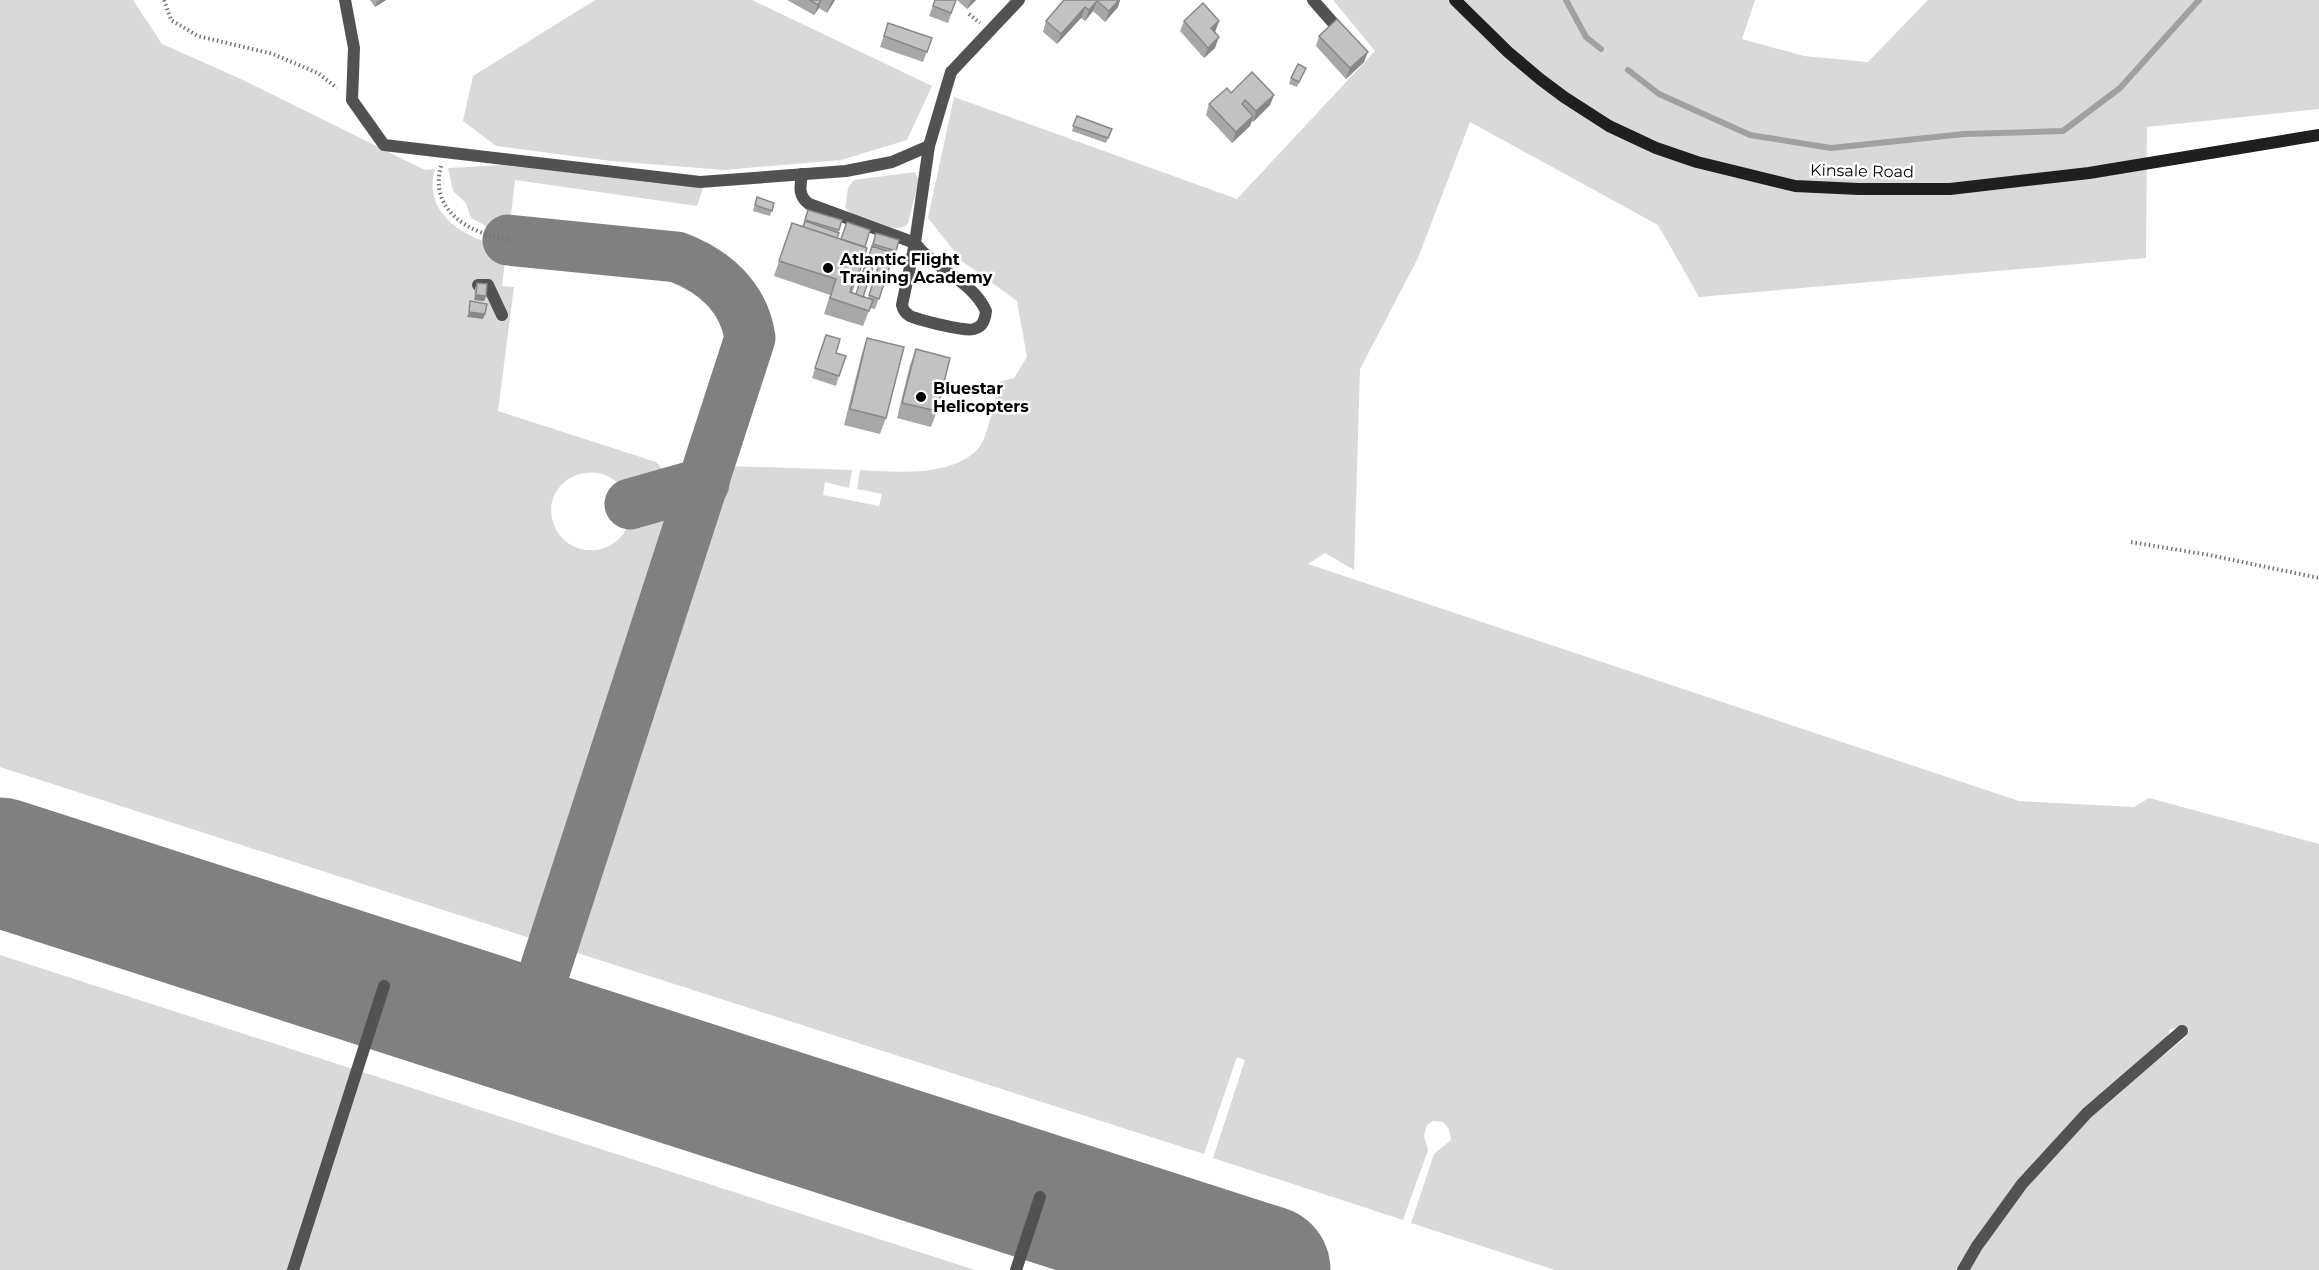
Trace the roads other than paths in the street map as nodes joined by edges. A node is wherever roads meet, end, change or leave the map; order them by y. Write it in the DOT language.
graph roads {
  1 [pos="345,0"];
  2 [pos="1019,0"];
  3 [pos="1313,0"];
  4 [pos="1455,0"];
  5 [pos="1335,25"];
  6 [pos="2319,135"];
  7 [pos="929,146"];
  8 [pos="802,174"];
  9 [pos="915,243"];
  10 [pos="478,285"];
  11 [pos="487,313"];
  12 [pos="384,986"];
  13 [pos="2182,1031"];
  14 [pos="1040,1197"];
  15 [pos="293,1270"];
  16 [pos="1016,1270"];
  17 [pos="1963,1270"];
  1 -- 8 [label="street"];
  2 -- 7 [label="street"];
  3 -- 5 [label="street"];
  4 -- 6 [label="main road, Kinsale Road"];
  7 -- 8 [label="street"];
  7 -- 9 [label="street"];
  8 -- 9 [label="street"];
  9 -- 9 [label="street"];
  10 -- 11 [label="street"];
  12 -- 15 [label="street"];
  13 -- 17 [label="street"];
  14 -- 16 [label="street"];
}
